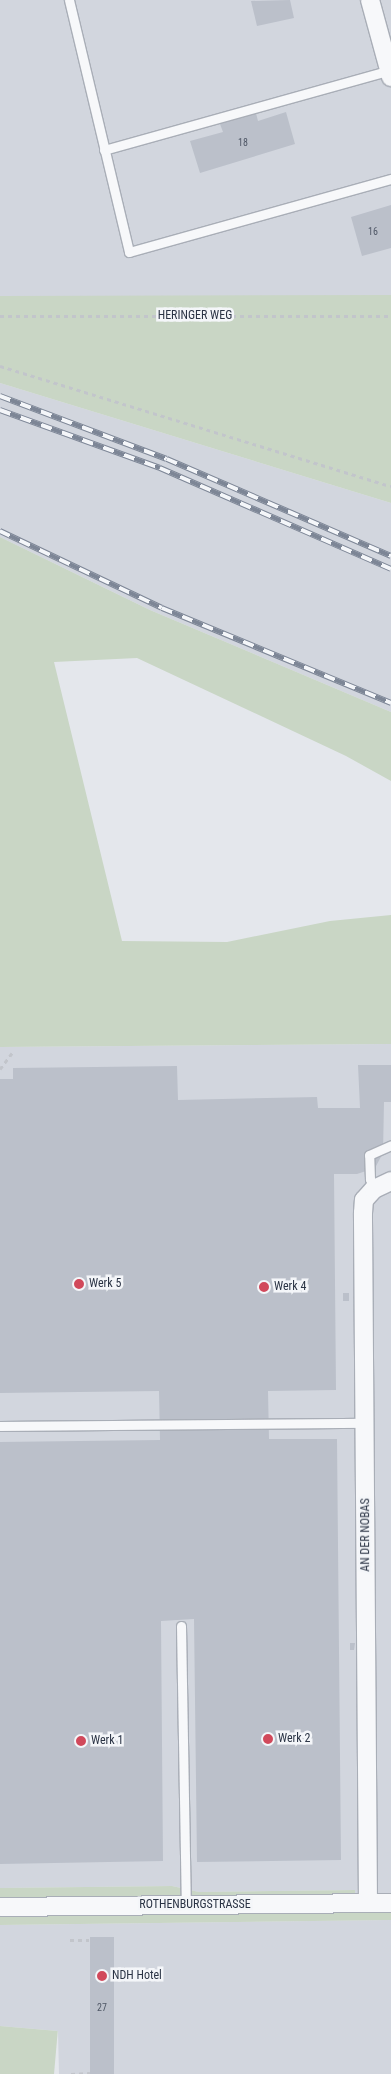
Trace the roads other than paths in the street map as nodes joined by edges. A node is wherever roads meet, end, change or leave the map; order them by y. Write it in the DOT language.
graph roads {
  1 [pos="69,0"];
  2 [pos="370,0"];
  3 [pos="390,72"];
  4 [pos="104,150"];
  5 [pos="391,179"];
  6 [pos="391,1145"];
  7 [pos="391,1181"];
  8 [pos="374,1189"];
  9 [pos="365,1423"];
  10 [pos="0,1426"];
  11 [pos="181,1626"];
  12 [pos="368,1903"];
  13 [pos="391,1903"];
  14 [pos="186,1905"];
  15 [pos="0,1907"];
  1 -- 4 [label="lane"];
  2 -- 3 [label="street"];
  3 -- 4 [label="lane"];
  4 -- 5 [label="lane"];
  6 -- 8 [label="lane"];
  7 -- 8 [label="street"];
  8 -- 9 [label="street, AN DER NOBAS"];
  9 -- 10 [label="lane"];
  9 -- 12 [label="street, AN DER NOBAS"];
  11 -- 14 [label="lane"];
  12 -- 13 [label="street, ROTHENBURGSTRASSE"];
  12 -- 14 [label="street, ROTHENBURGSTRASSE"];
  14 -- 15 [label="street, ROTHENBURGSTRASSE"];
}
